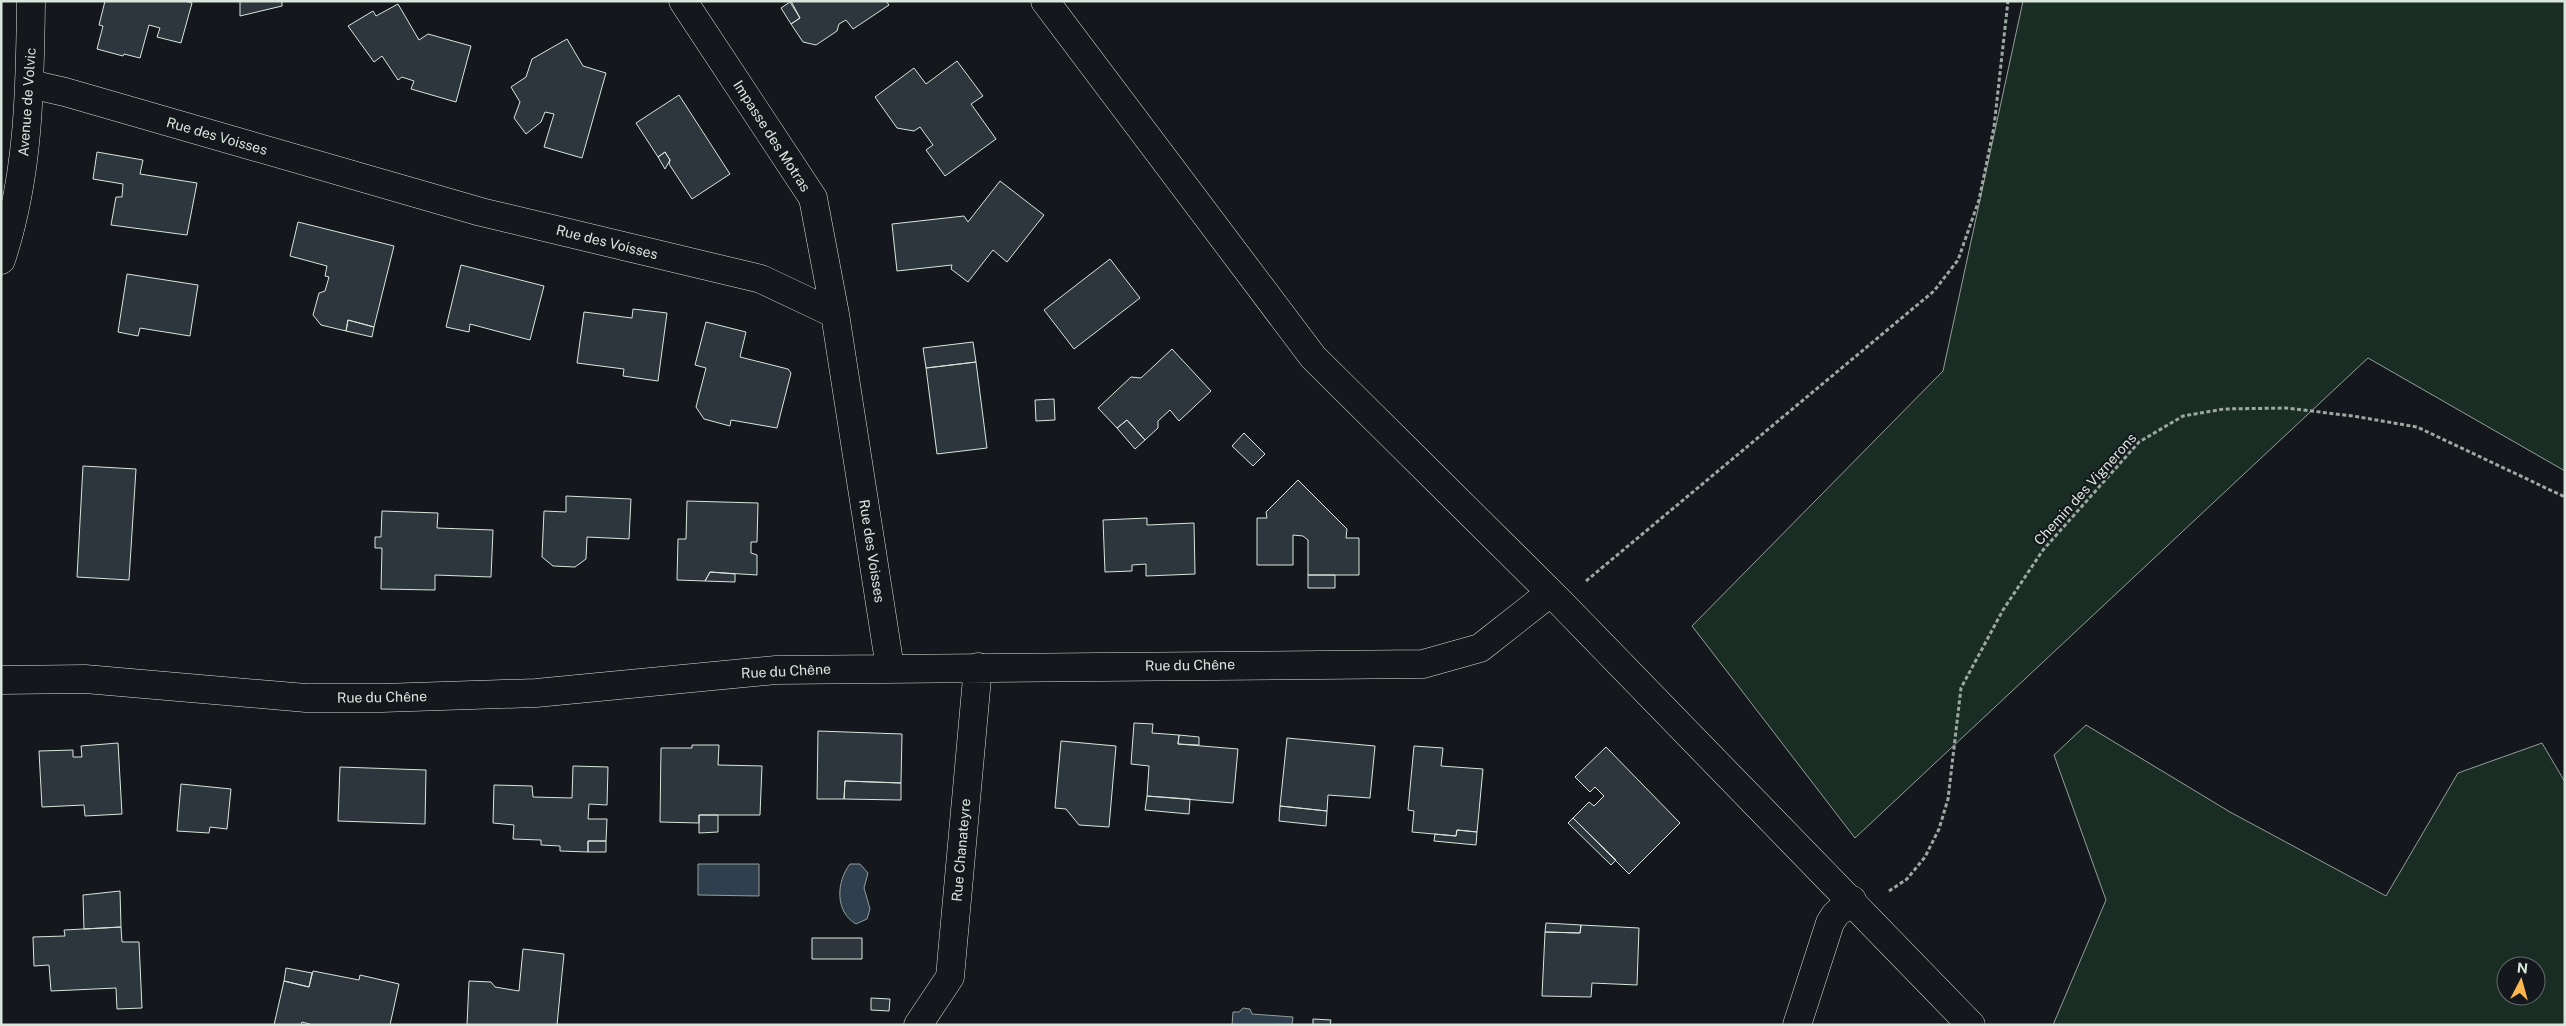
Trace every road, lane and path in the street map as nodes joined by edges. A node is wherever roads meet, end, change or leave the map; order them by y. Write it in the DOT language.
graph roads {
  1 [pos="31,1"];
  2 [pos="683,1"];
  3 [pos="1045,1"];
  4 [pos="2008,1"];
  5 [pos="30,84"];
  6 [pos="1,260"];
  7 [pos="835,314"];
  8 [pos="2565,497"];
  9 [pos="1555,597"];
  10 [pos="978,667"];
  11 [pos="890,668"];
  12 [pos="1,680"];
  13 [pos="1857,905"];
  14 [pos="918,1025"];
  15 [pos="1797,1025"];
  16 [pos="1971,1025"];
  1 -- 5 [label="street, Avenue de Volvic"];
  2 -- 7 [label="street, Impasse des Motras"];
  3 -- 9 [label="street"];
  4 -- 9 [label="path"];
  5 -- 6 [label="street, Avenue de Volvic"];
  5 -- 7 [label="street, Rue des Voisses"];
  7 -- 11 [label="street, Rue des Voisses"];
  8 -- 13 [label="path, Chemin des Vignerons"];
  9 -- 10 [label="street, Rue du Chêne"];
  9 -- 13 [label="street"];
  10 -- 11 [label="street, Rue du Chêne"];
  10 -- 14 [label="street, Rue Chanateyre"];
  11 -- 12 [label="street, Rue du Chêne"];
  13 -- 15 [label="street"];
  13 -- 16 [label="street"];
}
